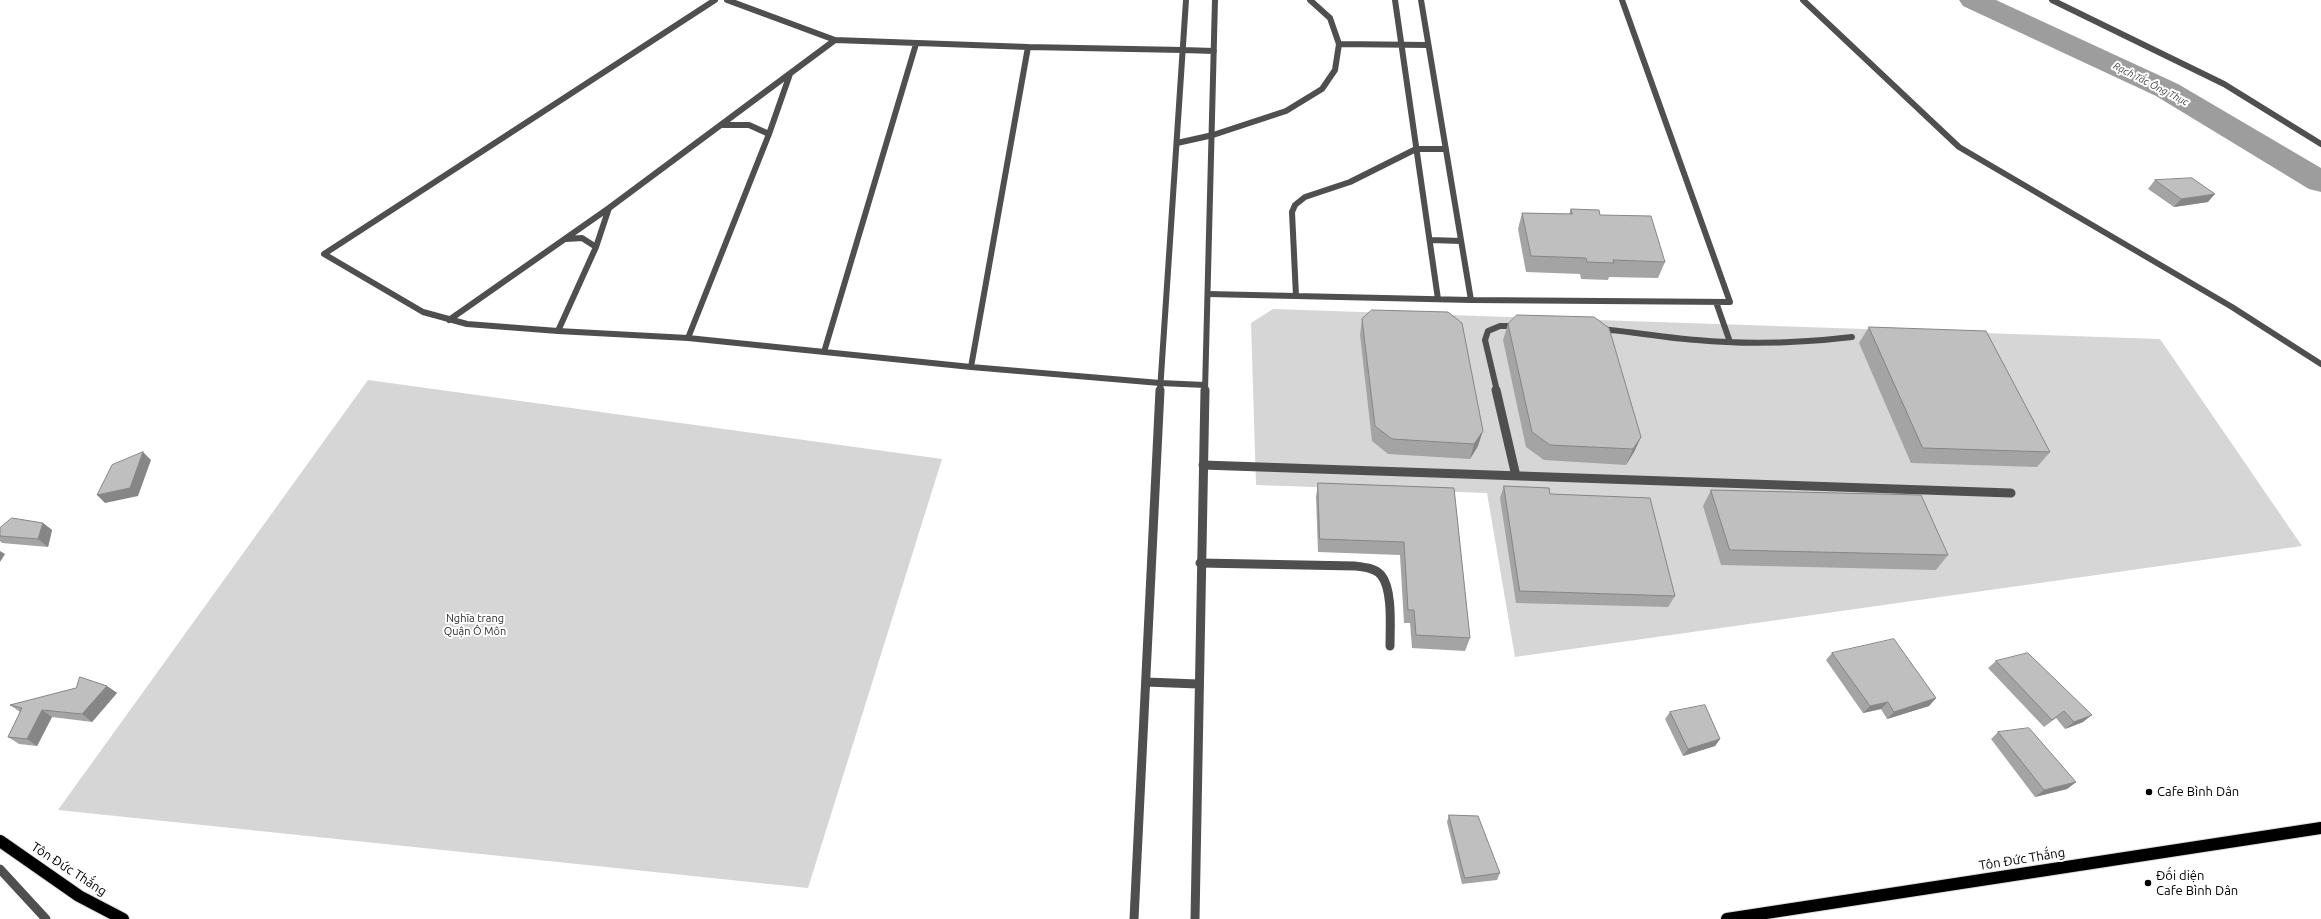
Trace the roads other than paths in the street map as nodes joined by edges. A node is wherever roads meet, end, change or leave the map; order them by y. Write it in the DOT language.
graph roads {
  1 [pos="714,0"];
  2 [pos="727,0"];
  3 [pos="1186,0"];
  4 [pos="1215,0"];
  5 [pos="1310,0"];
  6 [pos="1395,0"];
  7 [pos="1421,0"];
  8 [pos="1622,0"];
  9 [pos="1803,0"];
  10 [pos="2052,0"];
  11 [pos="835,40"];
  12 [pos="916,44"];
  13 [pos="1339,44"];
  14 [pos="1402,45"];
  15 [pos="1428,45"];
  16 [pos="1028,47"];
  17 [pos="1183,50"];
  18 [pos="1214,51"];
  19 [pos="790,74"];
  20 [pos="720,126"];
  21 [pos="769,134"];
  22 [pos="1213,135"];
  23 [pos="1177,143"];
  24 [pos="2321,144"];
  25 [pos="1416,149"];
  26 [pos="1446,149"];
  27 [pos="609,208"];
  28 [pos="563,240"];
  29 [pos="1430,240"];
  30 [pos="1461,242"];
  31 [pos="596,247"];
  32 [pos="1208,294"];
  33 [pos="1296,296"];
  34 [pos="1438,299"];
  35 [pos="1471,300"];
  36 [pos="1716,302"];
  37 [pos="449,320"];
  38 [pos="1522,326"];
  39 [pos="1591,329"];
  40 [pos="558,331"];
  41 [pos="1852,337"];
  42 [pos="688,338"];
  43 [pos="1730,342"];
  44 [pos="824,352"];
  45 [pos="2321,364"];
  46 [pos="971,367"];
  47 [pos="1160,383"];
  48 [pos="1206,385"];
  49 [pos="1203,465"];
  50 [pos="1516,476"];
  51 [pos="2011,493"];
  52 [pos="1200,563"];
  53 [pos="1390,646"];
  54 [pos="1146,682"];
  55 [pos="1198,684"];
  56 [pos="2321,828"];
  57 [pos="0,842"];
  58 [pos="0,869"];
  59 [pos="46,919"];
  60 [pos="123,919"];
  61 [pos="1134,919"];
  62 [pos="1195,919"];
  63 [pos="1727,919"];
  1 -- 37 [label="street"];
  2 -- 11 [label="street"];
  3 -- 17 [label="street"];
  4 -- 18 [label="street"];
  5 -- 13 [label="street"];
  6 -- 14 [label="street"];
  7 -- 15 [label="street"];
  8 -- 36 [label="street"];
  9 -- 45 [label="street"];
  10 -- 24 [label="street"];
  11 -- 12 [label="street"];
  11 -- 19 [label="street"];
  12 -- 16 [label="street"];
  12 -- 44 [label="street"];
  13 -- 14 [label="street"];
  13 -- 22 [label="street"];
  14 -- 15 [label="street"];
  14 -- 25 [label="street"];
  15 -- 26 [label="street"];
  16 -- 17 [label="street"];
  16 -- 46 [label="street"];
  17 -- 18 [label="street"];
  17 -- 23 [label="street"];
  18 -- 22 [label="street"];
  19 -- 20 [label="street"];
  19 -- 21 [label="street"];
  20 -- 21 [label="street"];
  20 -- 27 [label="street"];
  21 -- 42 [label="street"];
  22 -- 23 [label="street"];
  22 -- 32 [label="street"];
  23 -- 47 [label="street"];
  25 -- 26 [label="street"];
  25 -- 29 [label="street"];
  25 -- 33 [label="street"];
  26 -- 30 [label="street"];
  27 -- 28 [label="street"];
  27 -- 31 [label="street"];
  28 -- 31 [label="street"];
  28 -- 37 [label="street"];
  29 -- 30 [label="street"];
  29 -- 34 [label="street"];
  30 -- 35 [label="street"];
  31 -- 40 [label="street"];
  32 -- 33 [label="street"];
  32 -- 48 [label="street"];
  33 -- 34 [label="street"];
  34 -- 35 [label="street"];
  35 -- 36 [label="street"];
  36 -- 43 [label="street"];
  37 -- 40 [label="street"];
  38 -- 50 [label="street"];
  39 -- 43 [label="street"];
  40 -- 42 [label="street"];
  41 -- 43 [label="street"];
  42 -- 44 [label="street"];
  44 -- 46 [label="street"];
  46 -- 47 [label="street"];
  47 -- 48 [label="street"];
  47 -- 54 [label="street"];
  48 -- 49 [label="street"];
  49 -- 50 [label="street"];
  49 -- 52 [label="street"];
  50 -- 51 [label="street"];
  52 -- 53 [label="street"];
  52 -- 55 [label="street"];
  54 -- 55 [label="street"];
  54 -- 61 [label="street"];
  55 -- 62 [label="street"];
  56 -- 63 [label="highway, Tôn Đức Thắng"];
  57 -- 60 [label="highway, Tôn Đức Thắng"];
  58 -- 59 [label="street"];
}
